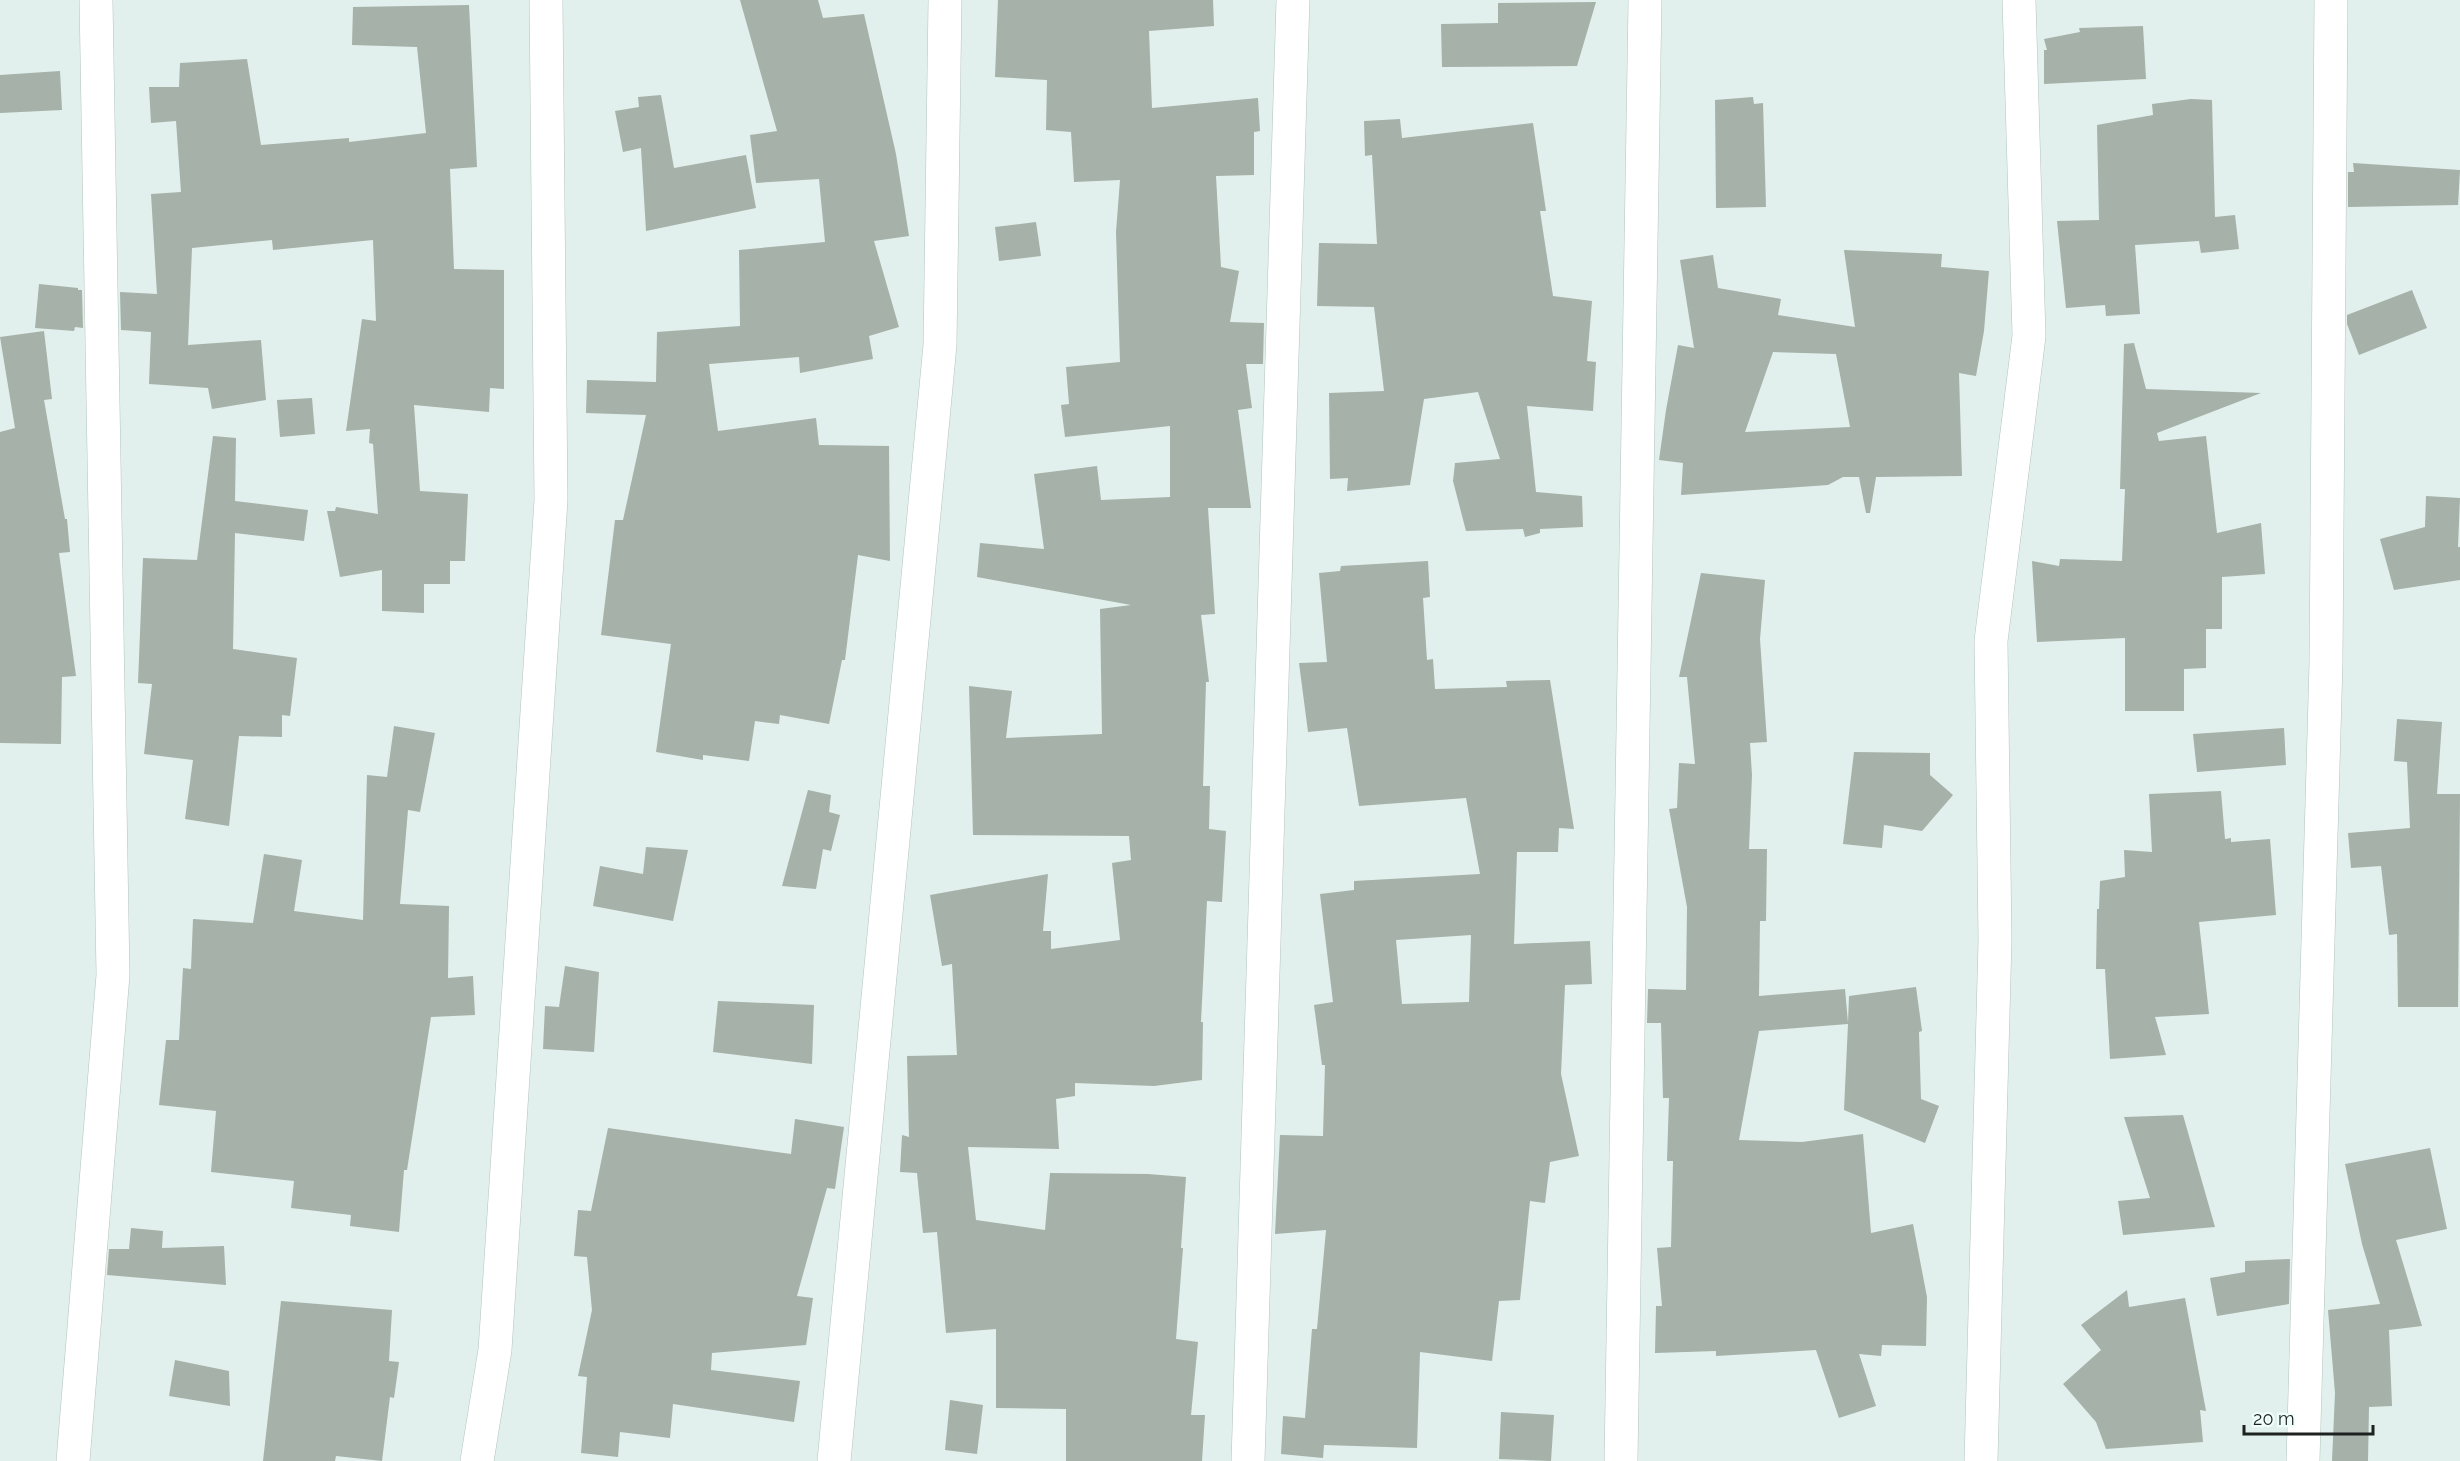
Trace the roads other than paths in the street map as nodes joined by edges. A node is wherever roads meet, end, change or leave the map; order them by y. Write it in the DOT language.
graph roads {
  1 [pos="96,0"];
  2 [pos="546,0"];
  3 [pos="945,0"];
  4 [pos="1293,0"];
  5 [pos="1645,0"];
  6 [pos="2019,0"];
  7 [pos="2331,0"];
  8 [pos="73,1461"];
  9 [pos="477,1461"];
  10 [pos="834,1461"];
  11 [pos="1248,1461"];
  12 [pos="1621,1461"];
  13 [pos="1981,1461"];
  14 [pos="2303,1461"];
  1 -- 8 [label="street"];
  2 -- 9 [label="street"];
  3 -- 10 [label="street"];
  4 -- 11 [label="street"];
  5 -- 12 [label="street"];
  6 -- 13 [label="street"];
  7 -- 14 [label="street"];
}
